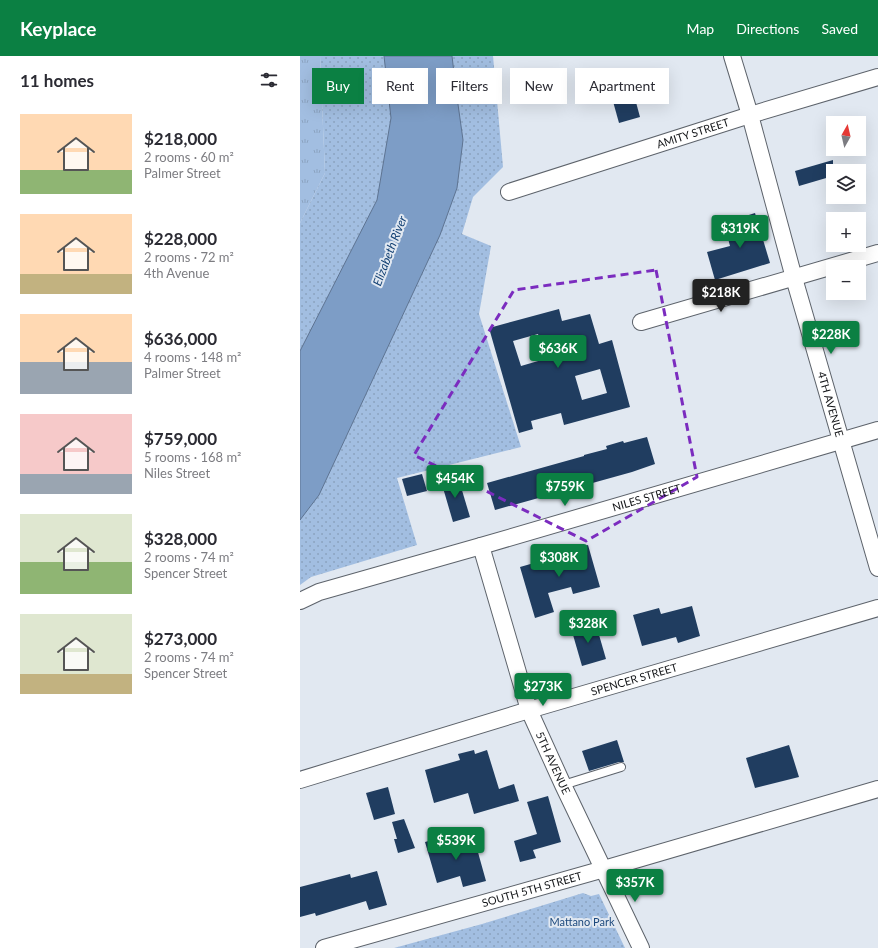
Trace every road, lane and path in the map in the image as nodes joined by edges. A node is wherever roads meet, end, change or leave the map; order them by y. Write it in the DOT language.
graph roads {
  1 [pos="732,56"];
  2 [pos="878,77"];
  3 [pos="750,115"];
  4 [pos="509,192"];
  5 [pos="878,253"];
  6 [pos="794,278"];
  7 [pos="641,322"];
  8 [pos="878,430"];
  9 [pos="841,440"];
  10 [pos="481,546"];
  11 [pos="878,568"];
  12 [pos="300,601"];
  13 [pos="878,608"];
  14 [pos="529,710"];
  15 [pos="621,767"];
  16 [pos="300,780"];
  17 [pos="563,785"];
  18 [pos="878,789"];
  19 [pos="604,869"];
  20 [pos="324,948"];
  21 [pos="641,948"];
  1 -- 3 [label="street, 4TH AVENUE"];
  2 -- 3 [label="street, AMITY STREET"];
  3 -- 4 [label="street, AMITY STREET"];
  3 -- 6 [label="street, 4TH AVENUE"];
  5 -- 6 [label="street"];
  6 -- 7 [label="street"];
  6 -- 9 [label="street, 4TH AVENUE"];
  8 -- 9 [label="street, NILES STREET"];
  9 -- 10 [label="street, NILES STREET"];
  9 -- 11 [label="street, 4TH AVENUE"];
  10 -- 12 [label="street, NILES STREET"];
  10 -- 14 [label="street, 5TH AVENUE"];
  13 -- 14 [label="street, SPENCER STREET"];
  14 -- 16 [label="street, SPENCER STREET"];
  14 -- 17 [label="street, 5TH AVENUE"];
  15 -- 17 [label="lane"];
  17 -- 19 [label="street, 5TH AVENUE"];
  18 -- 19 [label="street, SOUTH 5TH STREET"];
  19 -- 20 [label="street, SOUTH 5TH STREET"];
  19 -- 21 [label="street, 5TH AVENUE"];
}
